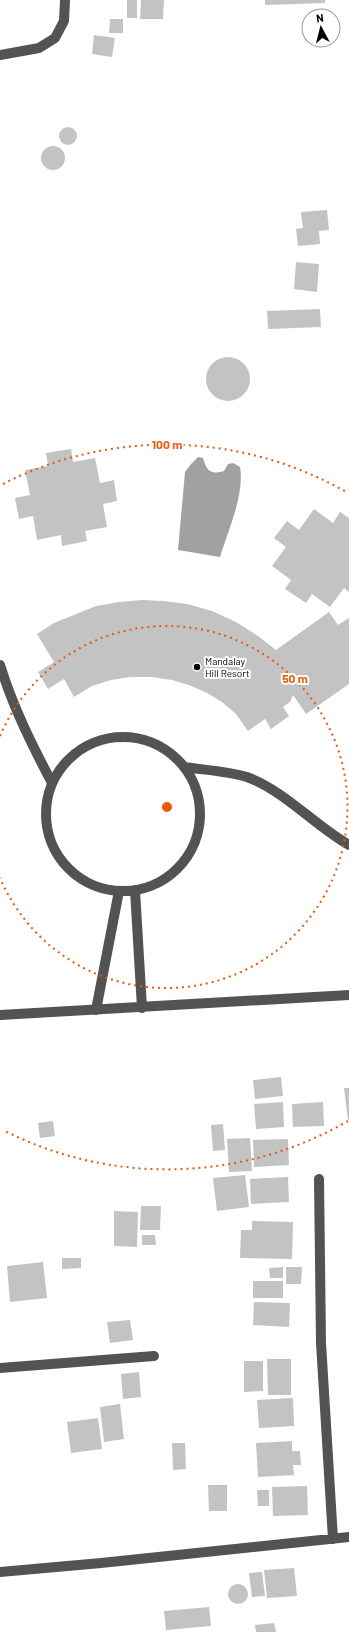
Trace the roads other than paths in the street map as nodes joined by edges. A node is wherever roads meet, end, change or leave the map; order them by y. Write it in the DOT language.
graph roads {
  1 [pos="65,0"];
  2 [pos="0,55"];
  3 [pos="0,665"];
  4 [pos="184,766"];
  5 [pos="52,784"];
  6 [pos="349,845"];
  7 [pos="135,890"];
  8 [pos="119,891"];
  9 [pos="349,996"];
  10 [pos="142,1008"];
  11 [pos="96,1010"];
  12 [pos="0,1015"];
  13 [pos="319,1179"];
  14 [pos="154,1356"];
  15 [pos="0,1368"];
  16 [pos="349,1537"];
  17 [pos="333,1539"];
  18 [pos="0,1572"];
  1 -- 2 [label="street"];
  3 -- 5 [label="street"];
  4 -- 5 [label="street"];
  4 -- 6 [label="street"];
  4 -- 7 [label="street"];
  5 -- 8 [label="street"];
  7 -- 8 [label="street"];
  7 -- 10 [label="street"];
  8 -- 11 [label="street"];
  9 -- 10 [label="street"];
  10 -- 11 [label="street"];
  11 -- 12 [label="street"];
  13 -- 17 [label="street"];
  14 -- 15 [label="street"];
  16 -- 17 [label="street"];
  17 -- 18 [label="street"];
}
